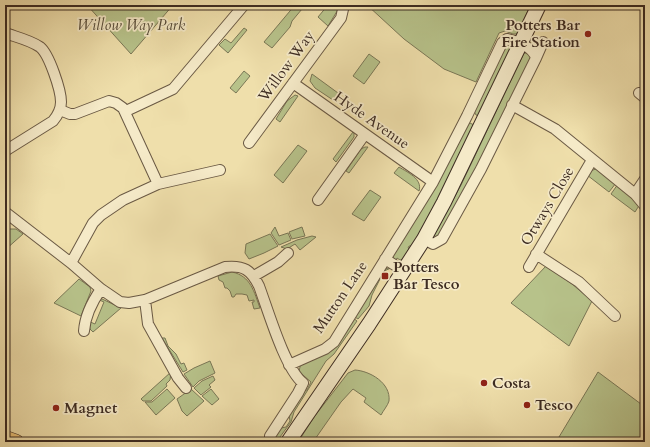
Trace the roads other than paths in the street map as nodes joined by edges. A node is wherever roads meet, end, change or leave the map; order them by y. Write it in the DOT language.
graph roads {
  1 [pos="244,5"];
  2 [pos="344,5"];
  3 [pos="539,5"];
  4 [pos="5,33"];
  5 [pos="543,42"];
  6 [pos="520,44"];
  7 [pos="536,58"];
  8 [pos="293,82"];
  9 [pos="512,106"];
  10 [pos="60,110"];
  11 [pos="126,111"];
  12 [pos="467,116"];
  13 [pos="483,123"];
  14 [pos="365,134"];
  15 [pos="249,144"];
  16 [pos="5,150"];
  17 [pos="592,160"];
  18 [pos="220,170"];
  19 [pos="645,179"];
  20 [pos="433,182"];
  21 [pos="158,184"];
  22 [pos="635,194"];
  23 [pos="318,200"];
  24 [pos="645,206"];
  25 [pos="6,216"];
  26 [pos="424,239"];
  27 [pos="288,253"];
  28 [pos="536,254"];
  29 [pos="385,259"];
  30 [pos="71,263"];
  31 [pos="529,267"];
  32 [pos="404,271"];
  33 [pos="254,276"];
  34 [pos="101,289"];
  35 [pos="145,300"];
  36 [pos="615,316"];
  37 [pos="84,331"];
  38 [pos="290,365"];
  39 [pos="186,388"];
  40 [pos="270,436"];
  41 [pos="5,438"];
  42 [pos="16,442"];
  43 [pos="288,442"];
  1 -- 11 [label="street"];
  2 -- 8 [label="street, Willow Way"];
  3 -- 6 [label="main road"];
  4 -- 10 [label="street"];
  5 -- 7 [label="street"];
  6 -- 7 [label="street"];
  6 -- 12 [label="street, Mutton Lane"];
  6 -- 13 [label="main road"];
  7 -- 9 [label="street"];
  8 -- 14 [label="street, Hyde Avenue"];
  8 -- 15 [label="street, Willow Way"];
  9 -- 17 [label="street"];
  9 -- 26 [label="street"];
  10 -- 11 [label="street"];
  10 -- 16 [label="street"];
  11 -- 21 [label="street"];
  12 -- 13 [label="street"];
  12 -- 20 [label="street, Mutton Lane"];
  13 -- 26 [label="main road"];
  14 -- 20 [label="street, Hyde Avenue"];
  14 -- 23 [label="street"];
  17 -- 22 [label="street"];
  17 -- 28 [label="street, Otways Close"];
  18 -- 21 [label="street"];
  19 -- 22 [label="street"];
  20 -- 29 [label="street, Mutton Lane"];
  21 -- 30 [label="street"];
  22 -- 24 [label="street"];
  25 -- 30 [label="street"];
  26 -- 32 [label="main road"];
  27 -- 33 [label="street"];
  28 -- 31 [label="street, Otways Close"];
  28 -- 36 [label="street"];
  29 -- 32 [label="street, Mutton Lane"];
  29 -- 38 [label="street, Mutton Lane"];
  30 -- 34 [label="street"];
  32 -- 43 [label="main road"];
  33 -- 35 [label="street"];
  33 -- 38 [label="street"];
  34 -- 35 [label="street"];
  34 -- 37 [label="street"];
  35 -- 39 [label="street"];
  38 -- 40 [label="street"];
  41 -- 42 [label="main road"];
}
